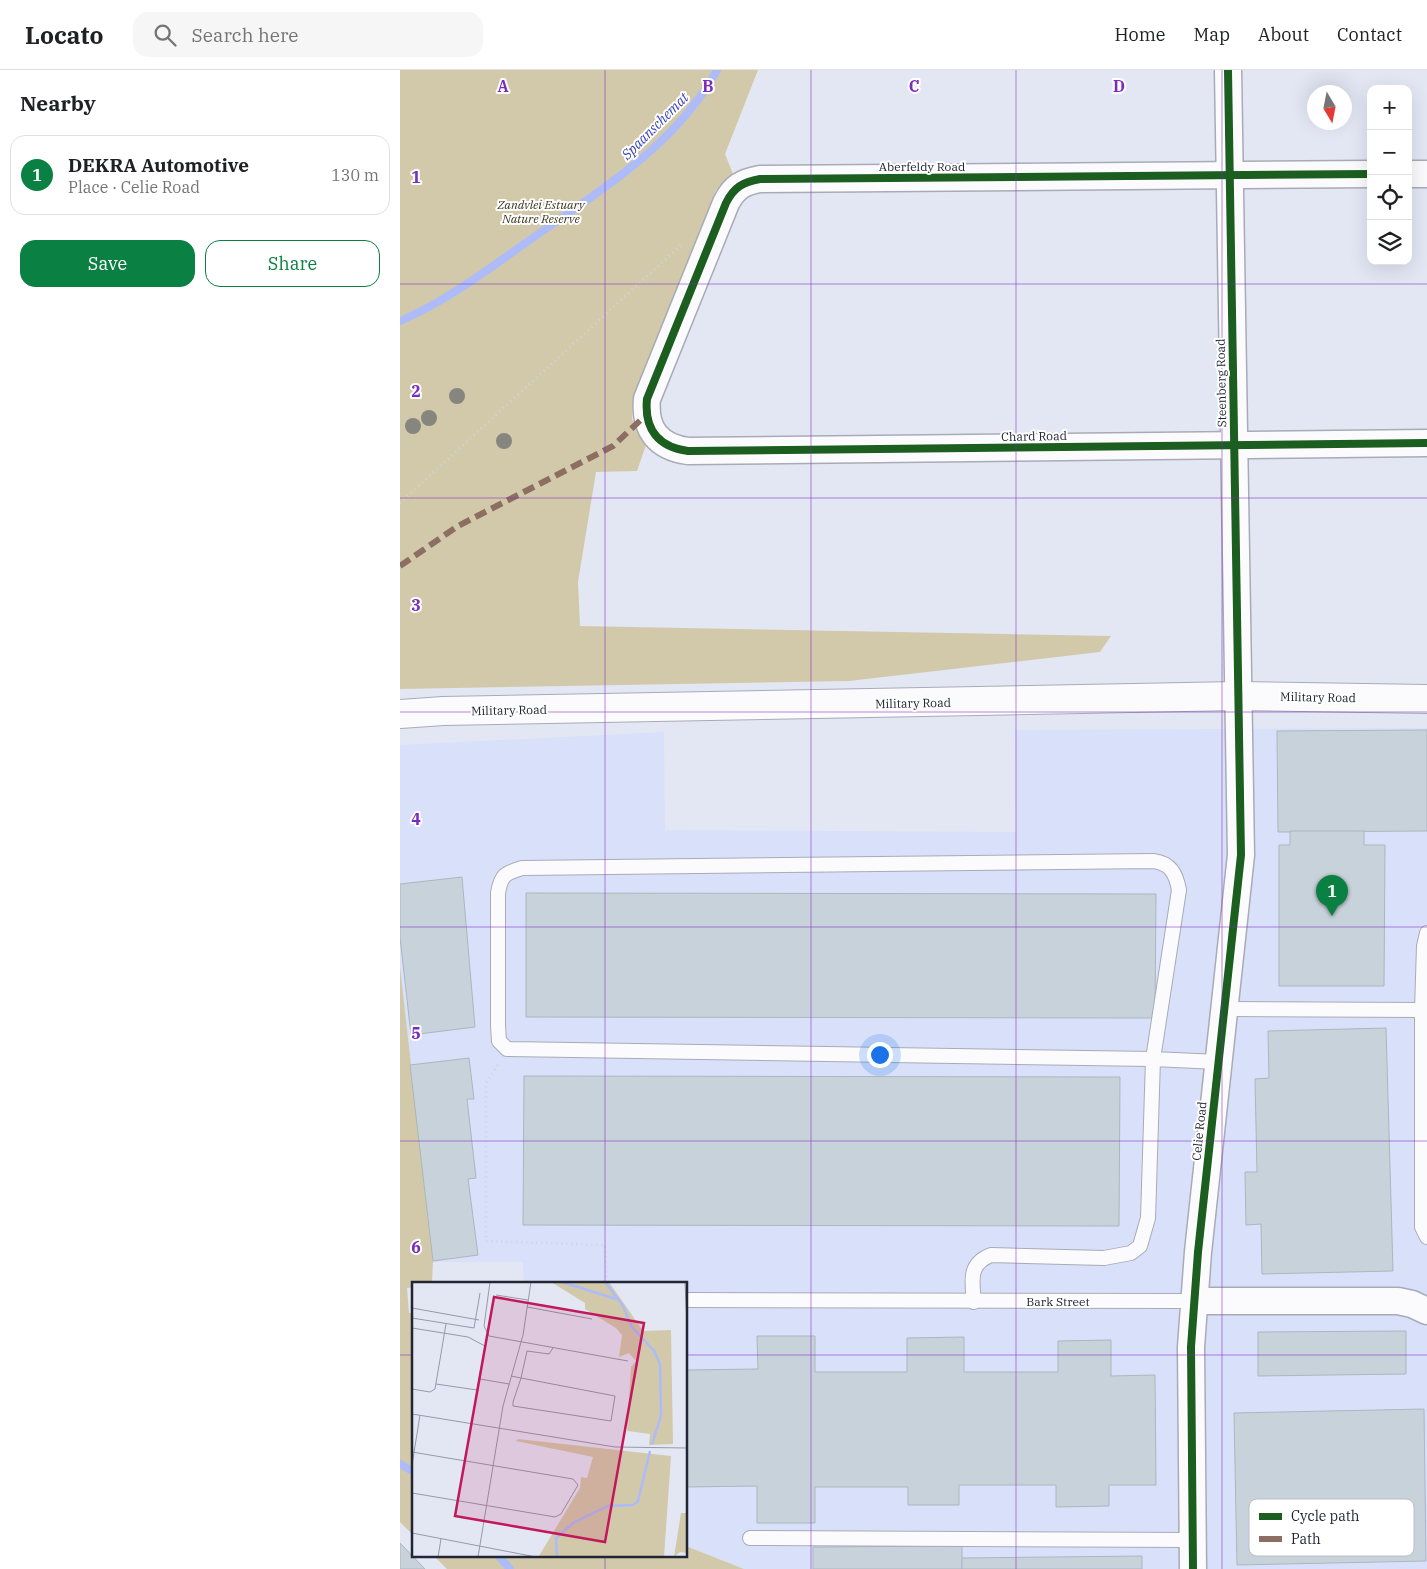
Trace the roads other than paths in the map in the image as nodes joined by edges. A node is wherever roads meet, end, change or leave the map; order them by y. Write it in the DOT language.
graph roads {
  1 [pos="1228,70"];
  2 [pos="1367,174"];
  3 [pos="1412,174"];
  4 [pos="1427,174"];
  5 [pos="1228,175"];
  6 [pos="651,428"];
  7 [pos="1427,444"];
  8 [pos="1233,445"];
  9 [pos="1237,696"];
  10 [pos="1427,700"];
  11 [pos="400,714"];
  12 [pos="1427,933"];
  13 [pos="1224,1009"];
  14 [pos="1422,1010"];
  15 [pos="1152,1059"];
  16 [pos="1218,1062"];
  17 [pos="1427,1237"];
  18 [pos="688,1300"];
  19 [pos="1195,1301"];
  20 [pos="974,1302"];
  21 [pos="1427,1311"];
  22 [pos="750,1538"];
  23 [pos="1193,1540"];
  24 [pos="1193,1569"];
  1 -- 5 [label="street, Steenberg Road"];
  2 -- 5 [label="street, Aberfeldy Road"];
  3 -- 4 [label="street"];
  5 -- 6 [label="street, Aberfeldy Road"];
  5 -- 8 [label="street, Steenberg Road"];
  6 -- 8 [label="street, Chard Road"];
  7 -- 8 [label="street, Chard Road"];
  8 -- 9 [label="street, Steenberg Road"];
  9 -- 10 [label="main road, Military Road"];
  9 -- 11 [label="main road, Military Road"];
  9 -- 13 [label="street, Celie Road"];
  12 -- 14 [label="lane"];
  13 -- 14 [label="lane"];
  13 -- 16 [label="street, Celie Road"];
  14 -- 17 [label="lane"];
  15 -- 15 [label="lane"];
  15 -- 16 [label="lane"];
  15 -- 20 [label="lane"];
  16 -- 19 [label="street, Celie Road"];
  18 -- 20 [label="lane, Bark Street"];
  19 -- 20 [label="lane, Bark Street"];
  19 -- 21 [label="street, Bark Street"];
  19 -- 23 [label="street, Celie Road"];
  22 -- 23 [label="lane"];
  23 -- 24 [label="street, Celie Road"];
}
